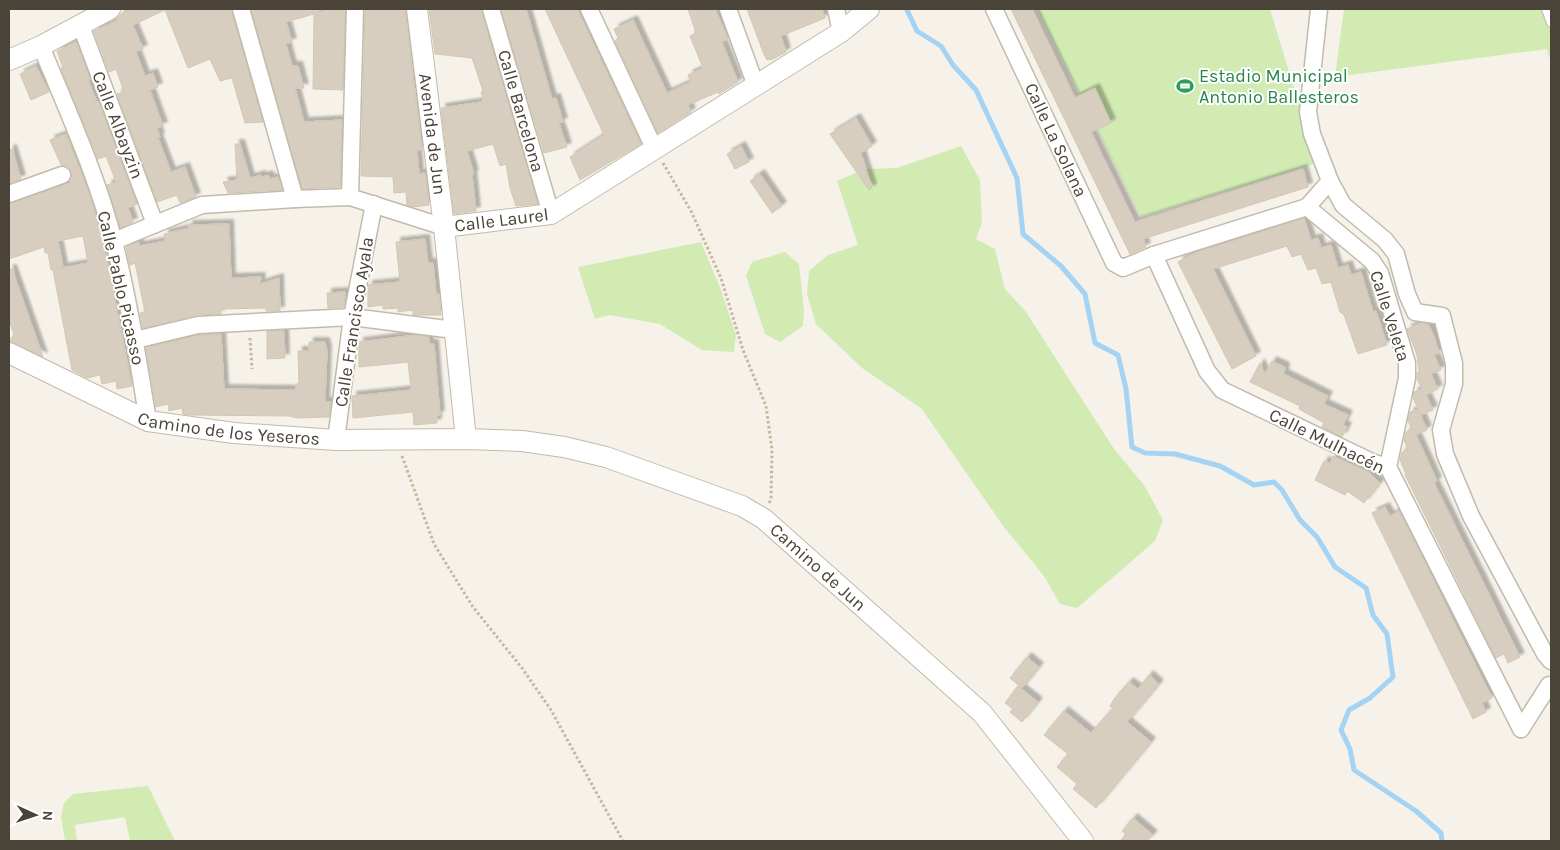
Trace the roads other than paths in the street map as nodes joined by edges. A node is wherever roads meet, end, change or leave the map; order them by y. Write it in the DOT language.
graph roads {
  1 [pos="110,9"];
  2 [pos="241,9"];
  3 [pos="355,9"];
  4 [pos="417,9"];
  5 [pos="491,9"];
  6 [pos="589,9"];
  7 [pos="728,9"];
  8 [pos="836,9"];
  9 [pos="869,9"];
  10 [pos="994,9"];
  11 [pos="1319,9"];
  12 [pos="1546,9"];
  13 [pos="1551,23"];
  14 [pos="80,26"];
  15 [pos="841,32"];
  16 [pos="41,46"];
  17 [pos="9,60"];
  18 [pos="756,86"];
  19 [pos="655,150"];
  20 [pos="62,175"];
  21 [pos="1330,181"];
  22 [pos="9,194"];
  23 [pos="350,197"];
  24 [pos="295,199"];
  25 [pos="374,204"];
  26 [pos="1307,207"];
  27 [pos="551,214"];
  28 [pos="155,224"];
  29 [pos="444,227"];
  30 [pos="114,241"];
  31 [pos="1154,255"];
  32 [pos="352,317"];
  33 [pos="454,330"];
  34 [pos="135,340"];
  35 [pos="9,353"];
  36 [pos="148,421"];
  37 [pos="466,439"];
  38 [pos="336,440"];
  39 [pos="1388,468"];
  40 [pos="1551,661"];
  41 [pos="1549,685"];
  42 [pos="1083,841"];
  1 -- 14 [label="street"];
  2 -- 24 [label="street"];
  3 -- 23 [label="street"];
  4 -- 29 [label="street, Avenida de Jun"];
  5 -- 27 [label="street, Calle Barcelona"];
  6 -- 19 [label="street"];
  7 -- 18 [label="street"];
  8 -- 15 [label="street"];
  9 -- 15 [label="street, Calle Laurel"];
  10 -- 31 [label="street, Calle La Solana"];
  11 -- 21 [label="street"];
  12 -- 13 [label="lane"];
  14 -- 16 [label="street"];
  14 -- 28 [label="street, Calle Albayzin"];
  15 -- 18 [label="street, Calle Laurel"];
  16 -- 17 [label="street"];
  16 -- 30 [label="street, Calle Pablo Picasso"];
  18 -- 19 [label="street, Calle Laurel"];
  19 -- 27 [label="street, Calle Laurel"];
  20 -- 22 [label="street"];
  21 -- 26 [label="street"];
  21 -- 40 [label="street"];
  23 -- 24 [label="street, Calle Laurel"];
  23 -- 25 [label="street, Calle Laurel"];
  24 -- 28 [label="street, Calle Laurel"];
  25 -- 29 [label="street, Calle Laurel"];
  25 -- 32 [label="street, Calle Francisco Ayala"];
  26 -- 31 [label="street"];
  26 -- 39 [label="street, Calle Veleta"];
  27 -- 29 [label="street, Calle Laurel"];
  28 -- 30 [label="street, Calle Laurel"];
  29 -- 33 [label="street, Avenida de Jun"];
  30 -- 34 [label="street, Calle Pablo Picasso"];
  31 -- 39 [label="street, Calle Mulhacén"];
  32 -- 33 [label="street"];
  32 -- 34 [label="street"];
  32 -- 38 [label="street, Calle Francisco Ayala"];
  33 -- 37 [label="street, Avenida de Jun"];
  34 -- 36 [label="street, Calle Pablo Picasso"];
  35 -- 36 [label="street, Camino de los Yeseros"];
  36 -- 38 [label="street, Camino de los Yeseros"];
  37 -- 38 [label="street, Camino de los Yeseros"];
  37 -- 42 [label="street, Camino de Jun"];
  39 -- 41 [label="street, Calle Mulhacén"];
}
